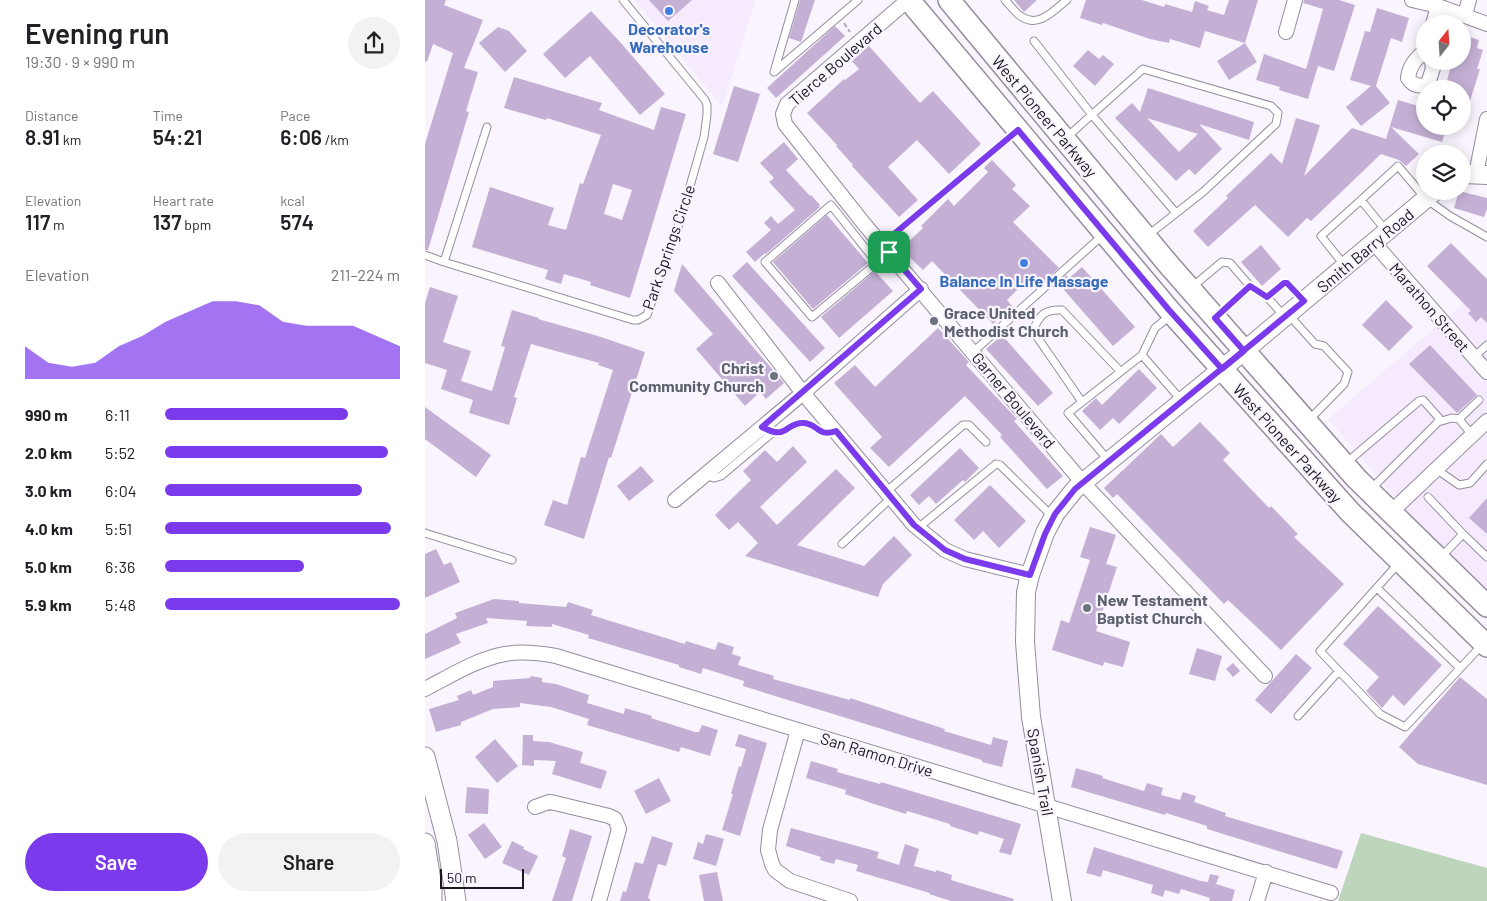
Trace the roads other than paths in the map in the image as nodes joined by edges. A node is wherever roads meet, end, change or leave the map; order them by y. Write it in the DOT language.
graph roads {
  1 [pos="623,0"];
  2 [pos="795,0"];
  3 [pos="858,0"];
  4 [pos="909,0"];
  5 [pos="949,0"];
  6 [pos="1005,0"];
  7 [pos="1067,0"];
  8 [pos="1295,0"];
  9 [pos="1412,0"];
  10 [pos="1469,0"];
  11 [pos="1438,6"];
  12 [pos="1436,15"];
  13 [pos="1465,15"];
  14 [pos="1471,17"];
  15 [pos="1487,24"];
  16 [pos="1286,32"];
  17 [pos="1035,41"];
  18 [pos="1416,58"];
  19 [pos="1432,70"];
  20 [pos="784,110"];
  21 [pos="1093,115"];
  22 [pos="1487,119"];
  23 [pos="487,127"];
  24 [pos="1018,130"];
  25 [pos="1065,139"];
  26 [pos="1475,174"];
  27 [pos="1416,182"];
  28 [pos="1361,200"];
  29 [pos="1425,200"];
  30 [pos="1436,200"];
  31 [pos="1176,213"];
  32 [pos="1105,234"];
  33 [pos="1146,237"];
  34 [pos="1380,237"];
  35 [pos="1487,237"];
  36 [pos="886,248"];
  37 [pos="425,255"];
  38 [pos="444,262"];
  39 [pos="877,263"];
  40 [pos="1345,266"];
  41 [pos="718,283"];
  42 [pos="1250,286"];
  43 [pos="1189,288"];
  44 [pos="921,289"];
  45 [pos="1267,297"];
  46 [pos="1304,301"];
  47 [pos="1172,313"];
  48 [pos="1286,315"];
  49 [pos="1215,318"];
  50 [pos="1487,345"];
  51 [pos="1244,351"];
  52 [pos="973,352"];
  53 [pos="1142,355"];
  54 [pos="1474,357"];
  55 [pos="1222,369"];
  56 [pos="1120,372"];
  57 [pos="1487,372"];
  58 [pos="803,393"];
  59 [pos="1479,400"];
  60 [pos="1182,401"];
  61 [pos="1082,402"];
  62 [pos="1459,419"];
  63 [pos="1487,421"];
  64 [pos="1307,422"];
  65 [pos="1438,422"];
  66 [pos="767,430"];
  67 [pos="836,431"];
  68 [pos="1471,435"];
  69 [pos="986,442"];
  70 [pos="1109,461"];
  71 [pos="1487,464"];
  72 [pos="1344,465"];
  73 [pos="1436,469"];
  74 [pos="1083,482"];
  75 [pos="1369,490"];
  76 [pos="889,495"];
  77 [pos="1428,498"];
  78 [pos="675,500"];
  79 [pos="1391,512"];
  80 [pos="1053,518"];
  81 [pos="918,528"];
  82 [pos="425,533"];
  83 [pos="1463,534"];
  84 [pos="842,544"];
  85 [pos="1487,557"];
  86 [pos="1439,559"];
  87 [pos="511,560"];
  88 [pos="1401,561"];
  89 [pos="1030,575"];
  90 [pos="1377,588"];
  91 [pos="1482,598"];
  92 [pos="1025,642"];
  93 [pos="1485,644"];
  94 [pos="1460,668"];
  95 [pos="1339,671"];
  96 [pos="1265,676"];
  97 [pos="425,689"];
  98 [pos="1298,716"];
  99 [pos="798,730"];
  100 [pos="425,757"];
  101 [pos="1047,806"];
  102 [pos="535,807"];
  103 [pos="425,842"];
  104 [pos="1266,872"];
  105 [pos="1331,893"];
  106 [pos="432,901"];
  107 [pos="456,901"];
  108 [pos="599,901"];
  109 [pos="849,901"];
  110 [pos="1062,901"];
  111 [pos="1257,901"];
  1 -- 38 [label="lane, Park Springs Circle"];
  2 -- 3 [label="lane"];
  4 -- 20 [label="street, Tierce Boulevard"];
  4 -- 24 [label="main road, West Pioneer Parkway"];
  5 -- 25 [label="main road, West Pioneer Parkway"];
  6 -- 7 [label="lane"];
  8 -- 16 [label="street"];
  9 -- 11 [label="street"];
  10 -- 13 [label="street"];
  11 -- 12 [label="street"];
  11 -- 13 [label="street"];
  14 -- 15 [label="street"];
  17 -- 21 [label="lane"];
  18 -- 19 [label="street"];
  20 -- 36 [label="street, Garner Boulevard"];
  21 -- 25 [label="lane"];
  21 -- 31 [label="lane"];
  21 -- 31 [label="lane"];
  22 -- 26 [label="street"];
  23 -- 38 [label="lane"];
  24 -- 32 [label="main road, West Pioneer Parkway"];
  24 -- 36 [label="lane"];
  25 -- 33 [label="main road, West Pioneer Parkway"];
  27 -- 28 [label="lane"];
  28 -- 34 [label="lane"];
  28 -- 40 [label="lane"];
  29 -- 34 [label="street, Smith Barry Road"];
  30 -- 35 [label="lane"];
  31 -- 33 [label="lane"];
  32 -- 47 [label="main road, West Pioneer Parkway"];
  32 -- 52 [label="lane"];
  33 -- 43 [label="main road, West Pioneer Parkway"];
  34 -- 40 [label="street, Smith Barry Road"];
  34 -- 54 [label="street, Marathon Street"];
  36 -- 39 [label="lane"];
  36 -- 44 [label="street, Garner Boulevard"];
  37 -- 38 [label="lane, Park Springs Circle"];
  39 -- 39 [label="lane"];
  40 -- 46 [label="street, Smith Barry Road"];
  41 -- 58 [label="street"];
  42 -- 43 [label="lane"];
  42 -- 45 [label="lane"];
  42 -- 49 [label="lane"];
  43 -- 49 [label="main road, West Pioneer Parkway"];
  44 -- 52 [label="street, Garner Boulevard"];
  44 -- 58 [label="street"];
  45 -- 46 [label="lane"];
  45 -- 48 [label="lane"];
  46 -- 48 [label="street, Smith Barry Road"];
  47 -- 53 [label="lane"];
  47 -- 55 [label="main road, West Pioneer Parkway"];
  48 -- 51 [label="street, Smith Barry Road"];
  48 -- 64 [label="lane"];
  49 -- 51 [label="main road, West Pioneer Parkway"];
  50 -- 54 [label="lane"];
  51 -- 55 [label="street, Smith Barry Road"];
  51 -- 64 [label="main road, West Pioneer Parkway"];
  52 -- 74 [label="street, Garner Boulevard"];
  53 -- 56 [label="lane"];
  53 -- 60 [label="lane"];
  54 -- 57 [label="street, Marathon Street"];
  55 -- 60 [label="street, Smith Barry Road"];
  55 -- 88 [label="main road, West Pioneer Parkway"];
  56 -- 61 [label="lane"];
  56 -- 61 [label="lane"];
  58 -- 66 [label="street"];
  58 -- 67 [label="street"];
  59 -- 62 [label="lane"];
  60 -- 70 [label="street, Smith Barry Road"];
  61 -- 70 [label="lane"];
  62 -- 65 [label="lane"];
  62 -- 68 [label="lane"];
  63 -- 68 [label="street"];
  64 -- 72 [label="main road, West Pioneer Parkway"];
  65 -- 72 [label="lane"];
  65 -- 75 [label="lane"];
  66 -- 67 [label="lane"];
  66 -- 78 [label="street"];
  67 -- 76 [label="street"];
  68 -- 73 [label="street"];
  69 -- 76 [label="lane"];
  70 -- 74 [label="street, Smith Barry Road"];
  71 -- 73 [label="lane"];
  72 -- 75 [label="main road, West Pioneer Parkway"];
  73 -- 79 [label="street"];
  74 -- 80 [label="street, Smith Barry Road"];
  74 -- 96 [label="street, Garner Boulevard"];
  75 -- 79 [label="main road, West Pioneer Parkway"];
  76 -- 81 [label="street"];
  76 -- 84 [label="lane"];
  77 -- 83 [label="lane"];
  79 -- 86 [label="main road, West Pioneer Parkway"];
  80 -- 81 [label="lane"];
  80 -- 89 [label="street, Smith Barry Road"];
  81 -- 89 [label="street"];
  82 -- 87 [label="lane"];
  83 -- 85 [label="lane"];
  83 -- 86 [label="lane"];
  86 -- 91 [label="main road, West Pioneer Parkway"];
  88 -- 90 [label="lane"];
  88 -- 93 [label="main road, West Pioneer Parkway"];
  89 -- 92 [label="street, Smith Barry Road"];
  90 -- 94 [label="lane"];
  90 -- 95 [label="lane"];
  92 -- 101 [label="street, Spanish Trail"];
  93 -- 94 [label="lane"];
  94 -- 95 [label="lane"];
  95 -- 98 [label="lane"];
  97 -- 99 [label="street, San Ramon Drive"];
  99 -- 101 [label="street, San Ramon Drive"];
  99 -- 109 [label="street"];
  100 -- 107 [label="main road"];
  101 -- 104 [label="street, San Ramon Drive"];
  101 -- 110 [label="street, Spanish Trail"];
  102 -- 108 [label="street"];
  103 -- 106 [label="main road"];
  104 -- 105 [label="street, San Ramon Drive"];
  104 -- 111 [label="street"];
}
